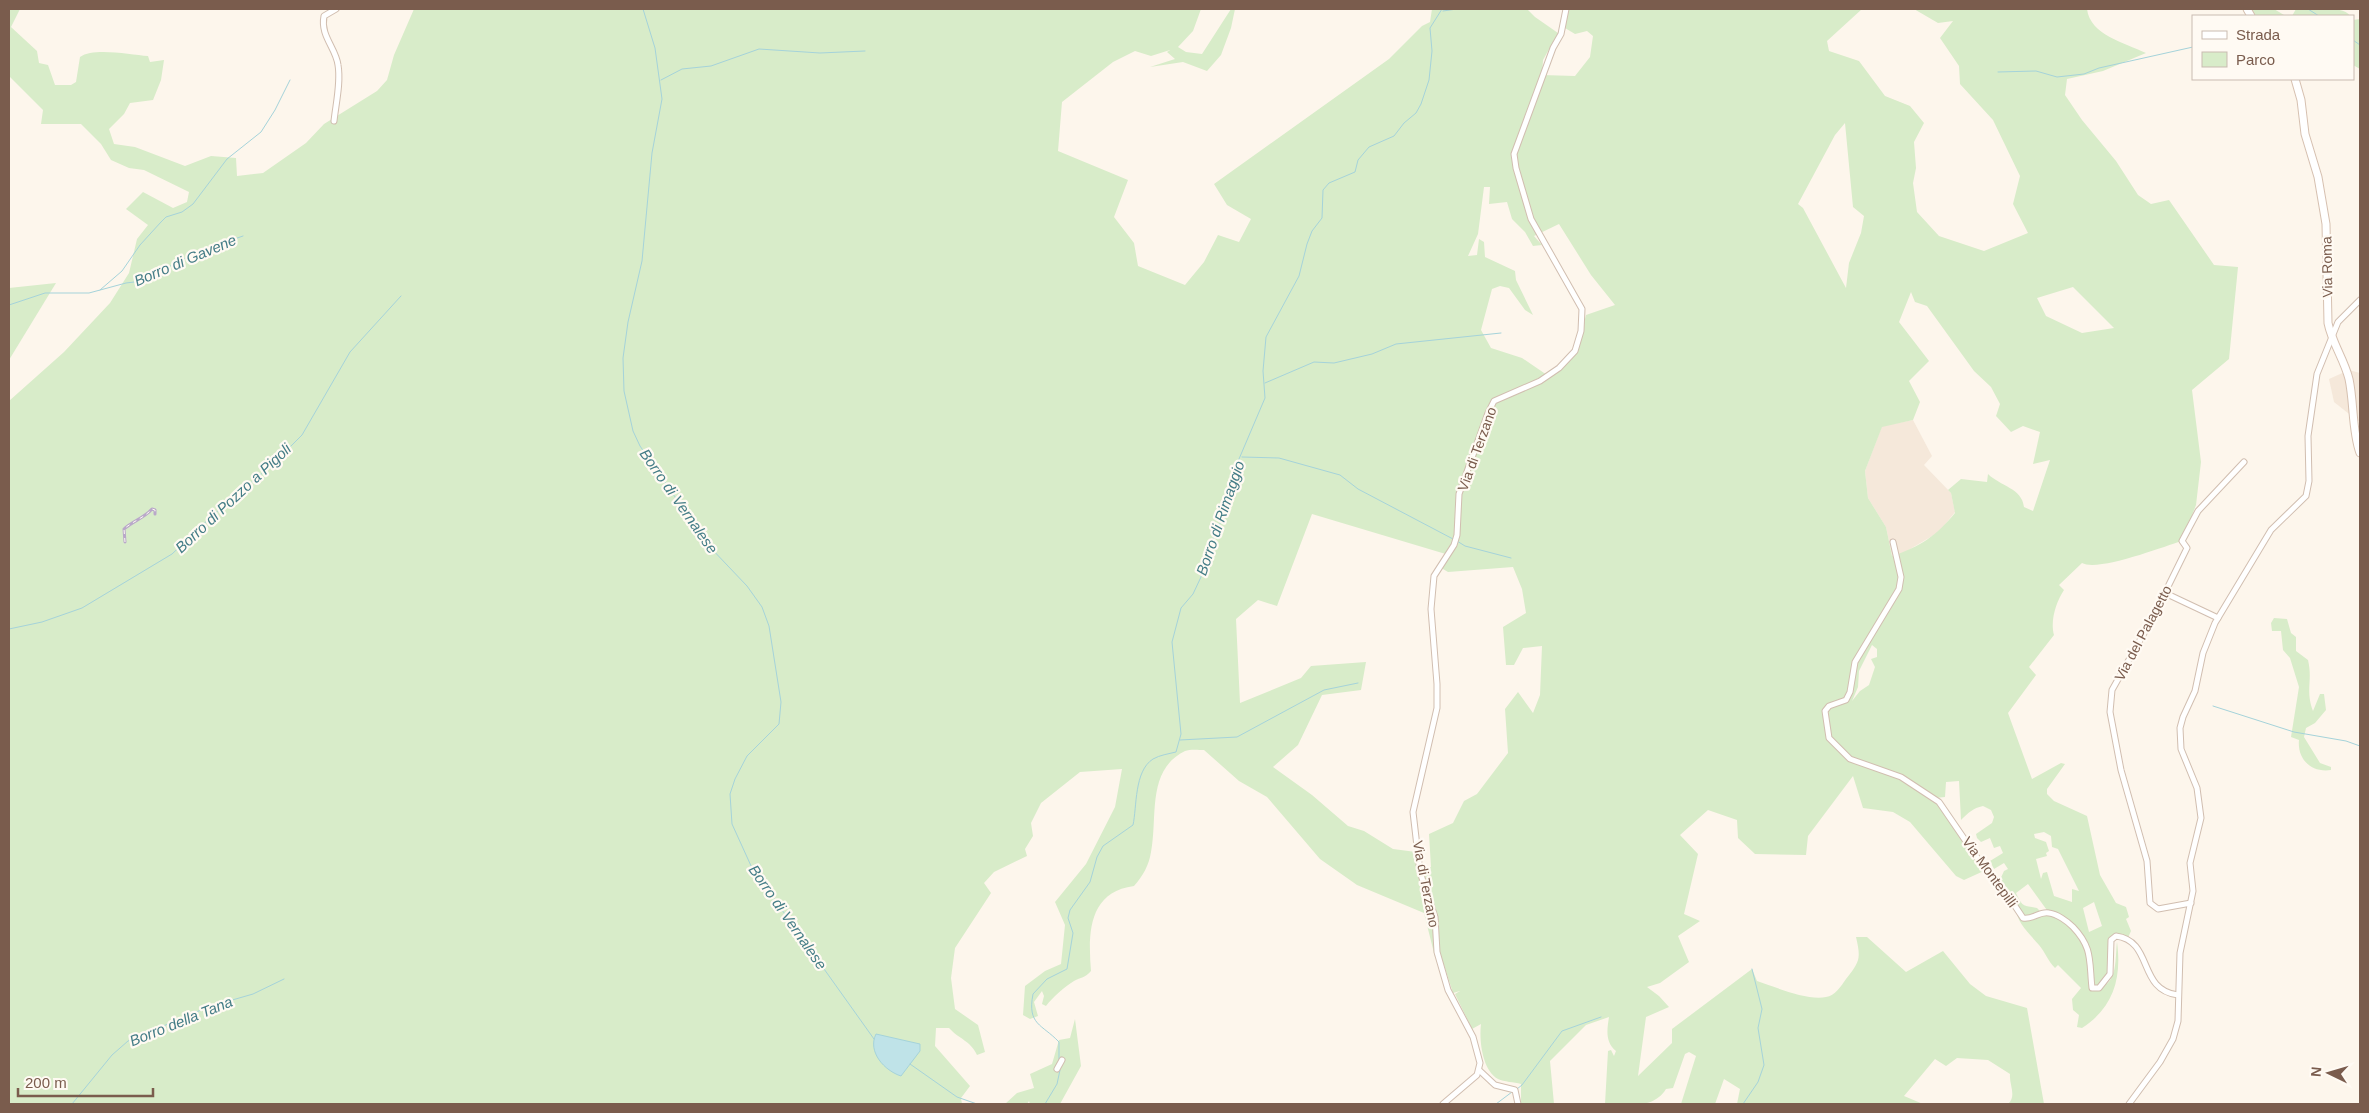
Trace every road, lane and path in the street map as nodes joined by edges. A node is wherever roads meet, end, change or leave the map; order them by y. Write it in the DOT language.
graph roads {
  1 [pos="336,9"];
  2 [pos="1566,9"];
  3 [pos="2296,80"];
  4 [pos="334,120"];
  5 [pos="2360,300"];
  6 [pos="2331,336"];
  7 [pos="2360,452"];
  8 [pos="2244,462"];
  9 [pos="1893,542"];
  10 [pos="2165,594"];
  11 [pos="2218,618"];
  12 [pos="2191,904"];
  13 [pos="2178,994"];
  14 [pos="1062,1060"];
  15 [pos="1057,1069"];
  16 [pos="1479,1070"];
  17 [pos="1443,1104"];
  18 [pos="1518,1104"];
  19 [pos="2128,1104"];
  1 -- 4 [label="street"];
  2 -- 16 [label="street, Via di Terzano"];
  3 -- 6 [label="main road, Via Roma"];
  5 -- 6 [label="street"];
  6 -- 7 [label="main road, Via Roma"];
  6 -- 11 [label="street"];
  8 -- 10 [label="street, Via del Palagetto"];
  9 -- 13 [label="street, Via Montepilli"];
  10 -- 11 [label="street"];
  10 -- 12 [label="street, Via del Palagetto"];
  11 -- 12 [label="street"];
  12 -- 13 [label="street"];
  13 -- 19 [label="street"];
  14 -- 15 [label="street"];
  16 -- 17 [label="street"];
  16 -- 18 [label="street"];
}
